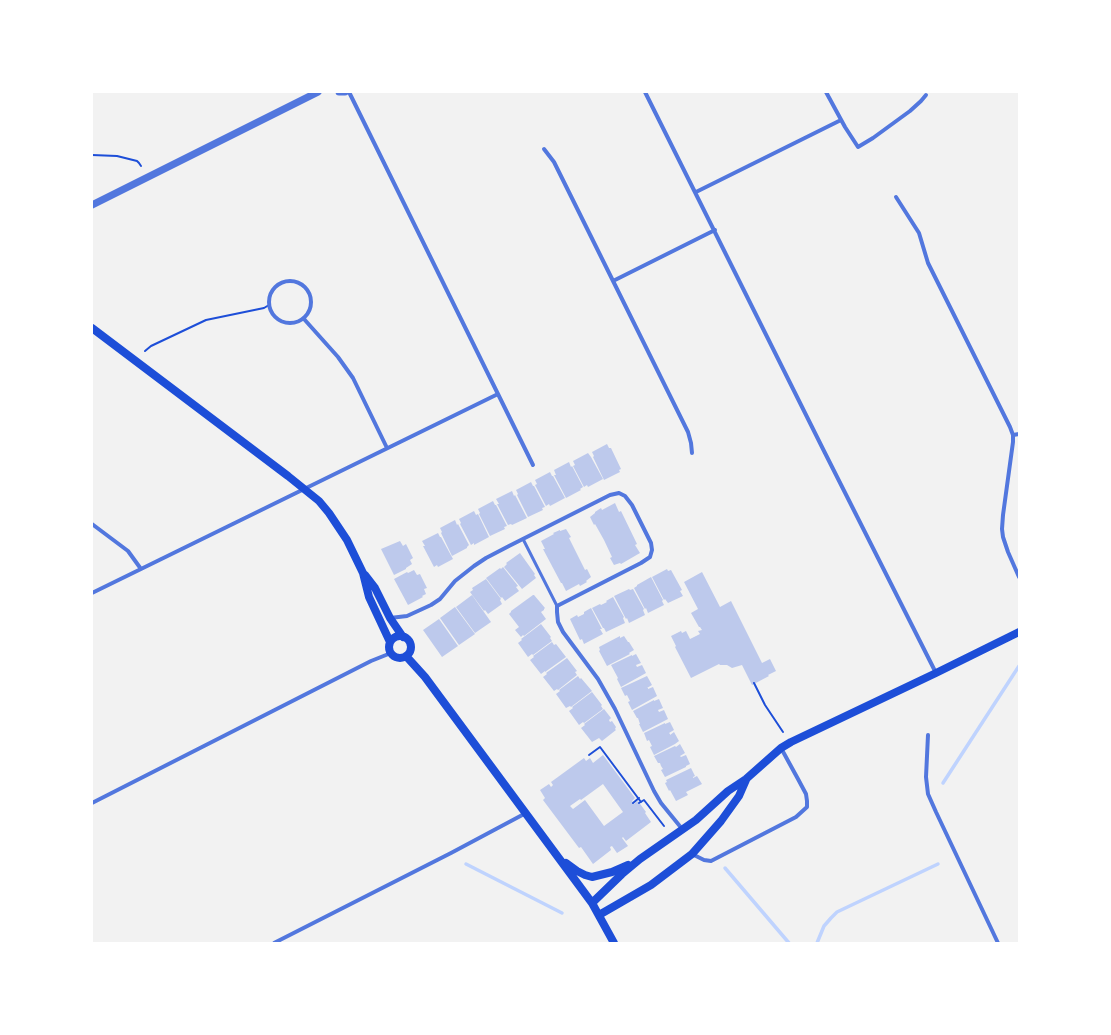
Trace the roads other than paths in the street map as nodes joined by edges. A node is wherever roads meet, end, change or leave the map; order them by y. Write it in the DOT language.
graph roads {
  1 [pos="318,92"];
  2 [pos="339,92"];
  3 [pos="346,92"];
  4 [pos="349,92"];
  5 [pos="645,92"];
  6 [pos="826,92"];
  7 [pos="926,96"];
  8 [pos="841,120"];
  9 [pos="544,149"];
  10 [pos="696,192"];
  11 [pos="896,197"];
  12 [pos="92,205"];
  13 [pos="715,230"];
  14 [pos="613,281"];
  15 [pos="304,318"];
  16 [pos="92,328"];
  17 [pos="498,394"];
  18 [pos="1019,434"];
  19 [pos="1013,435"];
  20 [pos="387,448"];
  21 [pos="692,453"];
  22 [pos="533,465"];
  23 [pos="304,489"];
  24 [pos="92,524"];
  25 [pos="523,539"];
  26 [pos="141,569"];
  27 [pos="363,573"];
  28 [pos="1019,577"];
  29 [pos="92,593"];
  30 [pos="557,606"];
  31 [pos="390,618"];
  32 [pos="1019,632"];
  33 [pos="403,637"];
  34 [pos="390,642"];
  35 [pos="390,653"];
  36 [pos="406,656"];
  37 [pos="936,673"];
  38 [pos="928,735"];
  39 [pos="781,748"];
  40 [pos="746,779"];
  41 [pos="92,803"];
  42 [pos="526,813"];
  43 [pos="683,830"];
  44 [pos="692,854"];
  45 [pos="557,855"];
  46 [pos="640,859"];
  47 [pos="592,903"];
  48 [pos="600,915"];
  49 [pos="274,943"];
  50 [pos="614,943"];
  51 [pos="998,943"];
  1 -- 12 [label="street"];
  2 -- 3 [label="street"];
  4 -- 17 [label="street"];
  5 -- 10 [label="street"];
  6 -- 8 [label="street"];
  7 -- 8 [label="street"];
  8 -- 10 [label="street"];
  9 -- 14 [label="street"];
  10 -- 13 [label="street"];
  11 -- 19 [label="street"];
  13 -- 14 [label="street"];
  13 -- 37 [label="street"];
  14 -- 21 [label="street"];
  15 -- 15 [label="street"];
  15 -- 20 [label="street"];
  16 -- 23 [label="main road"];
  17 -- 20 [label="street"];
  17 -- 22 [label="street"];
  18 -- 19 [label="street"];
  19 -- 28 [label="street"];
  20 -- 23 [label="street"];
  23 -- 26 [label="street"];
  23 -- 27 [label="main road"];
  24 -- 26 [label="street"];
  25 -- 30 [label="lane"];
  25 -- 30 [label="street"];
  25 -- 31 [label="street"];
  26 -- 29 [label="street"];
  27 -- 31 [label="main road"];
  27 -- 34 [label="main road"];
  30 -- 43 [label="street"];
  31 -- 33 [label="main road"];
  32 -- 37 [label="main road"];
  33 -- 34 [label="main road"];
  33 -- 36 [label="main road"];
  34 -- 35 [label="main road"];
  35 -- 36 [label="main road"];
  35 -- 41 [label="street"];
  36 -- 42 [label="main road"];
  37 -- 39 [label="main road"];
  38 -- 51 [label="street"];
  39 -- 40 [label="main road"];
  39 -- 44 [label="street"];
  40 -- 43 [label="main road"];
  40 -- 44 [label="main road"];
  42 -- 45 [label="main road"];
  42 -- 49 [label="street"];
  43 -- 46 [label="main road"];
  44 -- 48 [label="main road"];
  45 -- 46 [label="main road"];
  45 -- 47 [label="main road"];
  46 -- 47 [label="main road"];
  47 -- 48 [label="main road"];
  48 -- 50 [label="main road"];
}
